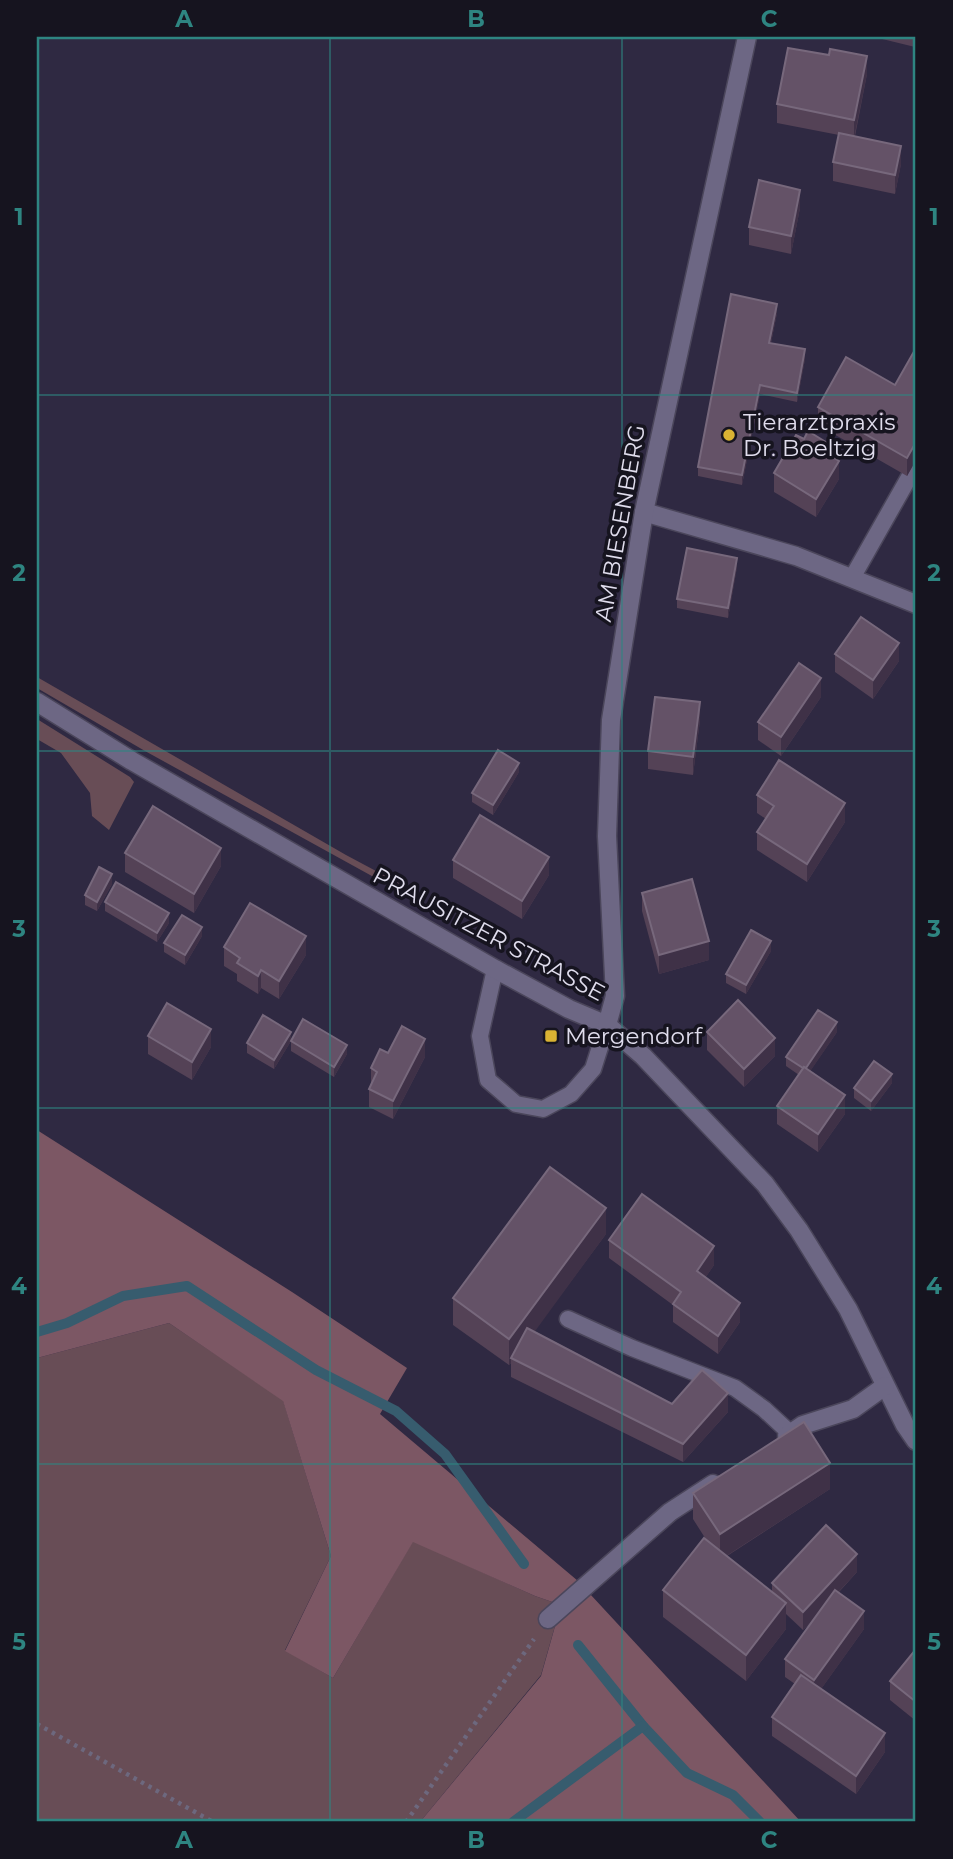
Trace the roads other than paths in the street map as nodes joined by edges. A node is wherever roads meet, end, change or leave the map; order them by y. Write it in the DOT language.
graph roads {
  1 [pos="747,37"];
  2 [pos="916,465"];
  3 [pos="644,512"];
  4 [pos="852,578"];
  5 [pos="916,604"];
  6 [pos="37,702"];
  7 [pos="495,969"];
  8 [pos="607,1024"];
  9 [pos="568,1319"];
  10 [pos="885,1386"];
  11 [pos="790,1433"];
  12 [pos="916,1441"];
  13 [pos="768,1448"];
  14 [pos="724,1476"];
  15 [pos="548,1619"];
  1 -- 3 [label="street, AM BIESENBERG"];
  2 -- 4 [label="lane"];
  3 -- 4 [label="street"];
  3 -- 8 [label="street, AM BIESENBERG"];
  4 -- 5 [label="street"];
  6 -- 7 [label="street, PRAUSITZER STRASSE"];
  7 -- 8 [label="street, PRAUSITZER STRASSE"];
  7 -- 8 [label="lane"];
  8 -- 10 [label="street, PRAUSITZER STRASSE"];
  9 -- 11 [label="lane"];
  10 -- 11 [label="street"];
  10 -- 12 [label="street, PRAUSITZER STRASSE"];
  11 -- 13 [label="street"];
  14 -- 15 [label="street"];
}
